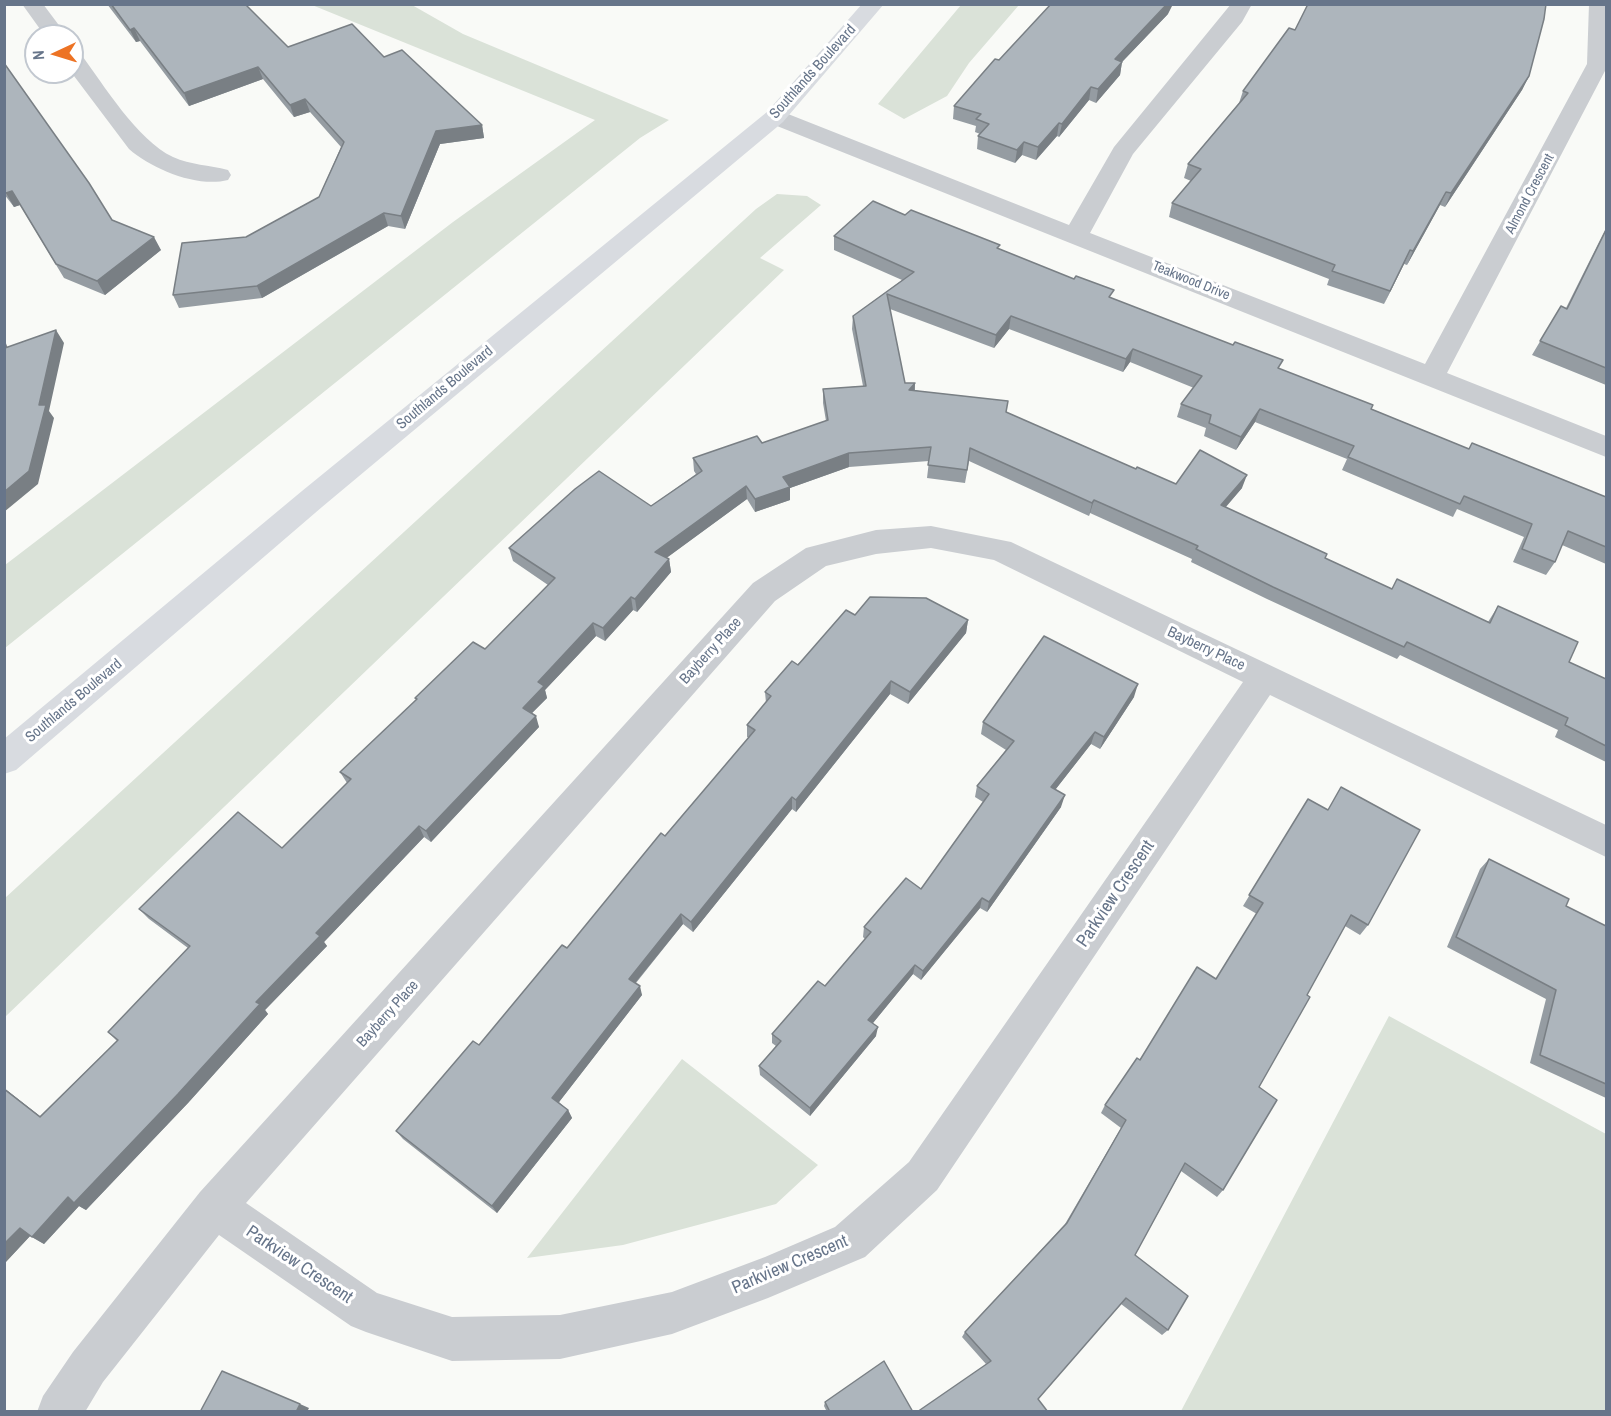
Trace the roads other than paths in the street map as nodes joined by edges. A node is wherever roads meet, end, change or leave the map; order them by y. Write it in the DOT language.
graph roads {
  1 [pos="32,4"];
  2 [pos="874,4"];
  3 [pos="1242,4"];
  4 [pos="1599,4"];
  5 [pos="47,24"];
  6 [pos="84,74"];
  7 [pos="775,117"];
  8 [pos="219,175"];
  9 [pos="1076,235"];
  10 [pos="1432,376"];
  11 [pos="1606,447"];
  12 [pos="1265,676"];
  13 [pos="4,760"];
  14 [pos="1606,842"];
  15 [pos="215,1208"];
  16 [pos="59,1412"];
  1 -- 5 [label="street"];
  2 -- 7 [label="main road, Southlands Boulevard"];
  3 -- 9 [label="street"];
  4 -- 10 [label="street, Almond Crescent"];
  6 -- 8 [label="street"];
  7 -- 9 [label="street, Teakwood Drive"];
  7 -- 13 [label="main road, Southlands Boulevard"];
  9 -- 10 [label="street, Teakwood Drive"];
  10 -- 11 [label="street, Teakwood Drive"];
  12 -- 14 [label="street, Bayberry Place"];
  12 -- 15 [label="street, Bayberry Place"];
  12 -- 15 [label="street, Parkview Crescent"];
  15 -- 16 [label="street, Bayberry Place"];
}
